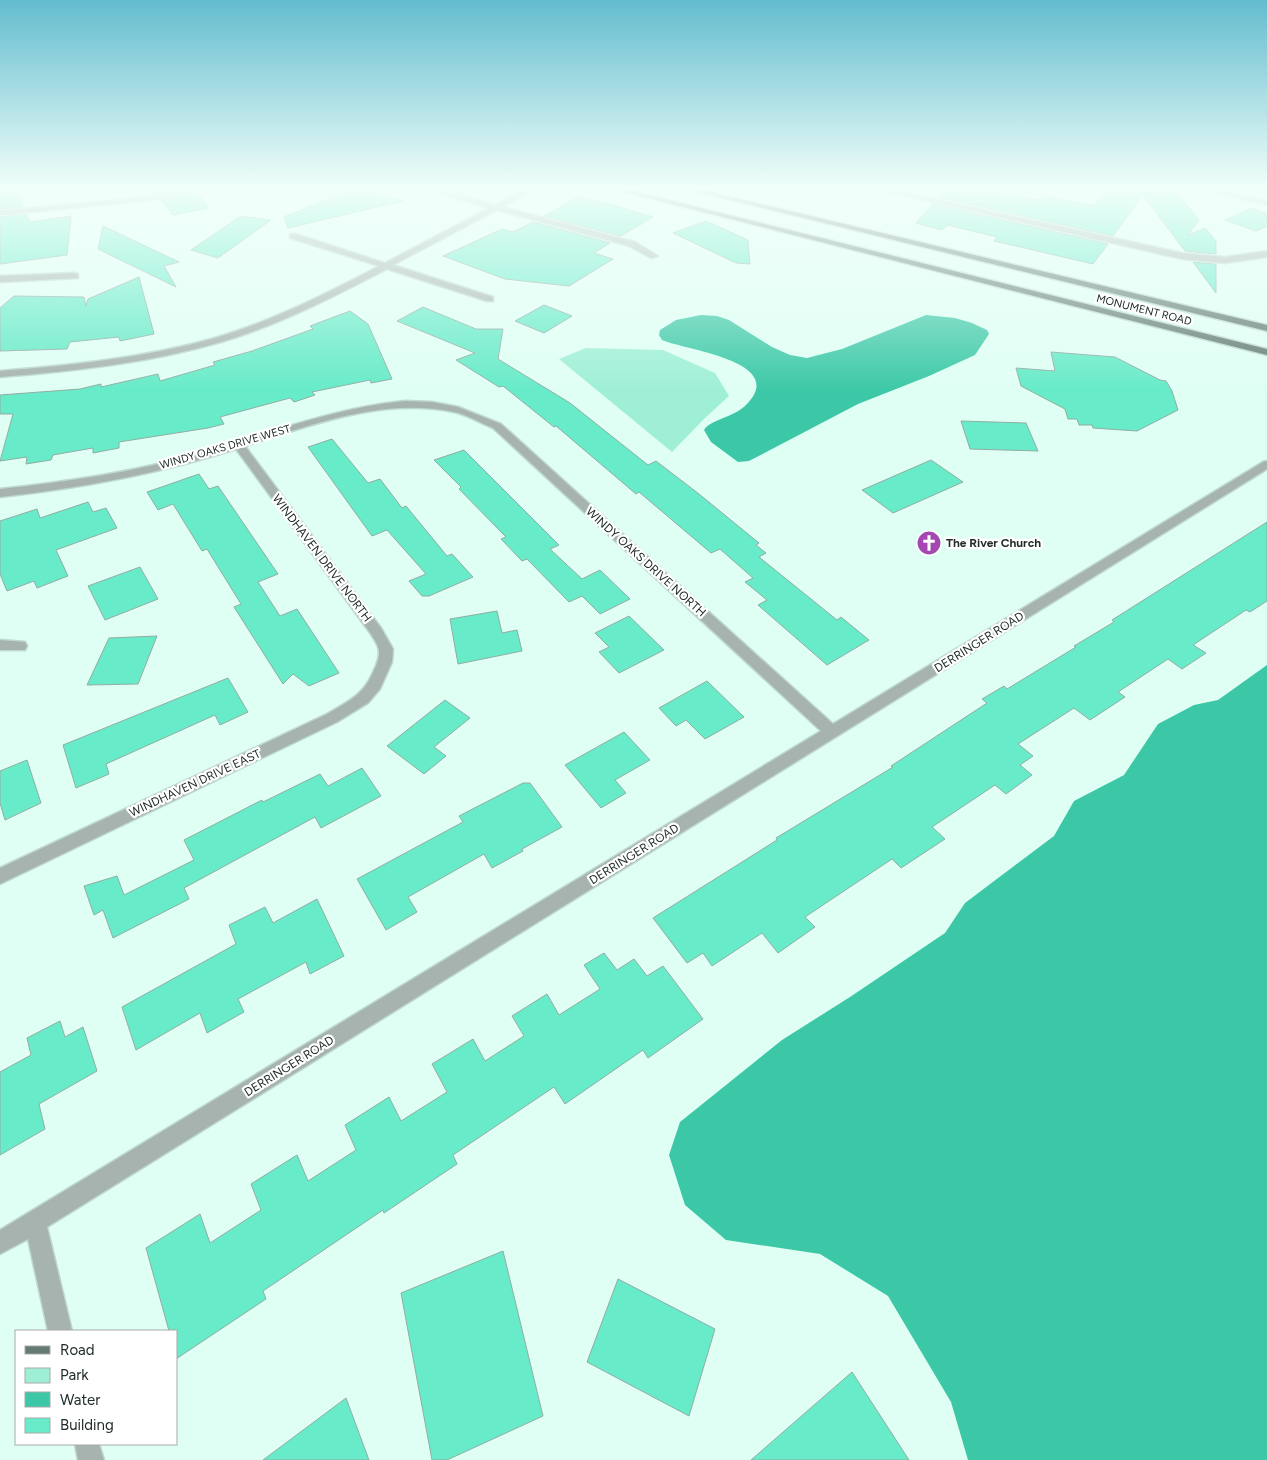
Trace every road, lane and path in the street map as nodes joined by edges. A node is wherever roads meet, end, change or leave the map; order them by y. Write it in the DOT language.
graph roads {
  1 [pos="354,255"];
  2 [pos="408,255"];
  3 [pos="880,255"];
  4 [pos="964,255"];
  5 [pos="1184,255"];
  6 [pos="1259,255"];
  7 [pos="388,266"];
  8 [pos="75,276"];
  9 [pos="0,279"];
  10 [pos="490,300"];
  11 [pos="1267,328"];
  12 [pos="1267,352"];
  13 [pos="0,374"];
  14 [pos="449,409"];
  15 [pos="238,445"];
  16 [pos="1267,464"];
  17 [pos="0,493"];
  18 [pos="0,646"];
  19 [pos="20,646"];
  20 [pos="379,676"];
  21 [pos="832,732"];
  22 [pos="0,876"];
  23 [pos="35,1223"];
  24 [pos="0,1242"];
  25 [pos="60,1330"];
  26 [pos="87,1445"];
  27 [pos="91,1460"];
  1 -- 7 [label="street"];
  2 -- 7 [label="street"];
  3 -- 12 [label="main road, MONUMENT ROAD"];
  4 -- 11 [label="main road, MONUMENT ROAD"];
  5 -- 6 [label="street"];
  7 -- 10 [label="street"];
  7 -- 13 [label="street"];
  8 -- 9 [label="street"];
  14 -- 15 [label="street, WINDY OAKS DRIVE WEST"];
  14 -- 21 [label="street, WINDY OAKS DRIVE NORTH"];
  15 -- 17 [label="street, WINDY OAKS DRIVE WEST"];
  15 -- 20 [label="street, WINDHAVEN DRIVE NORTH"];
  16 -- 21 [label="street, DERRINGER ROAD"];
  18 -- 19 [label="street"];
  20 -- 22 [label="street, WINDHAVEN DRIVE EAST"];
  21 -- 23 [label="street, DERRINGER ROAD"];
  23 -- 24 [label="street, DERRINGER ROAD"];
  23 -- 25 [label="street"];
  26 -- 27 [label="street"];
}
